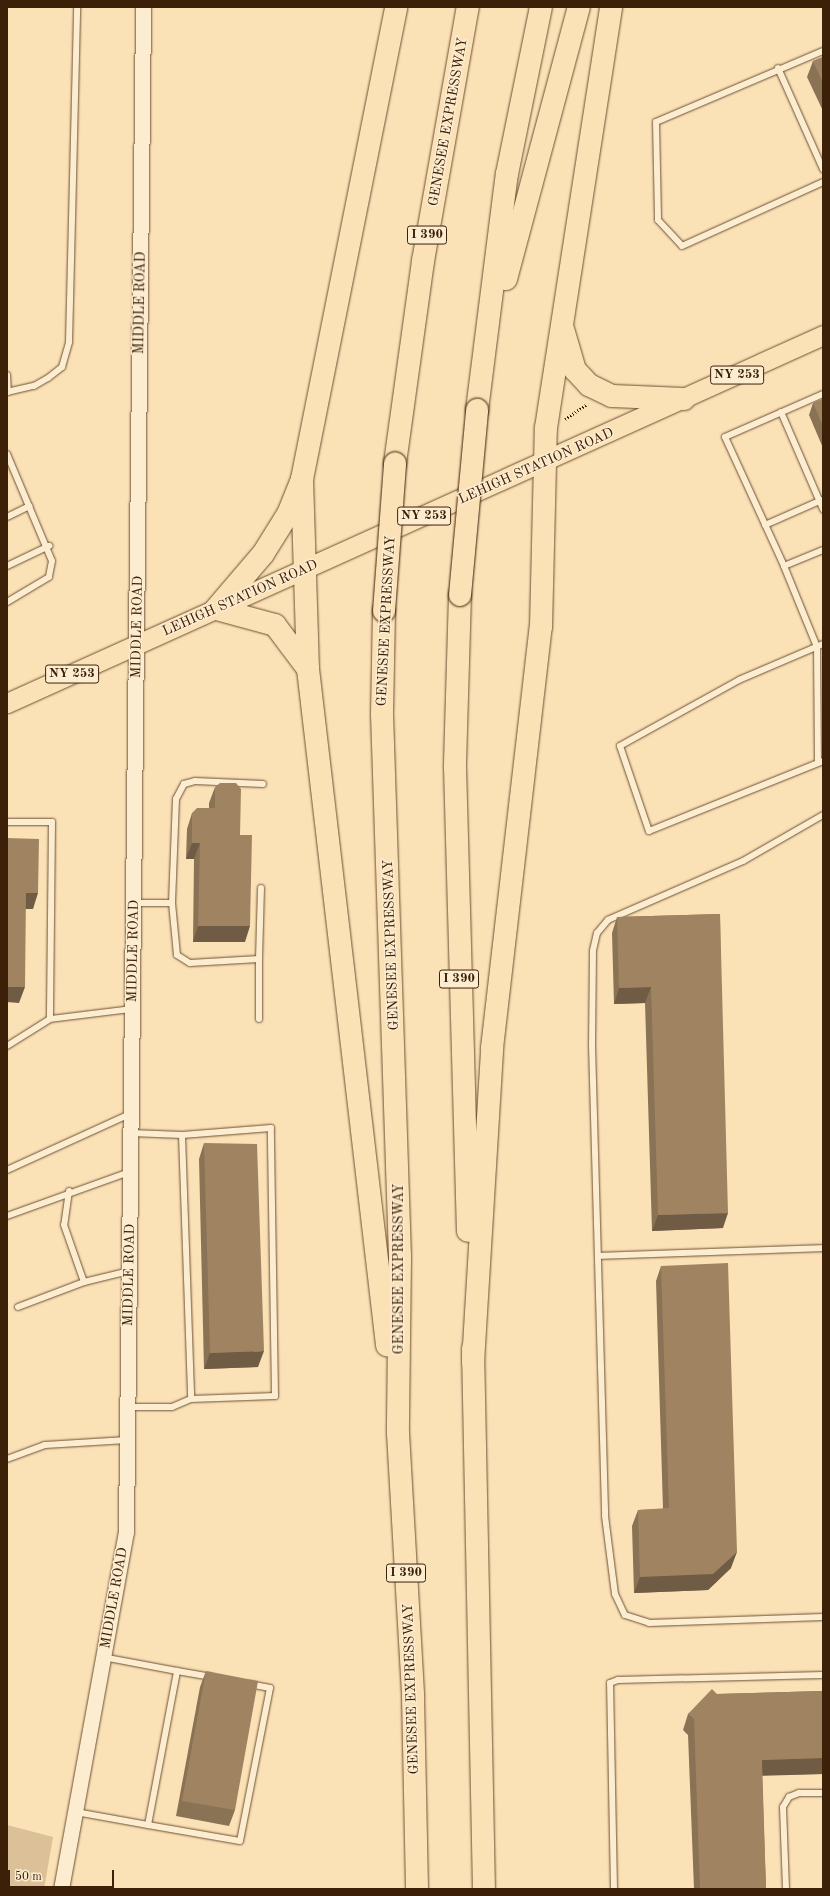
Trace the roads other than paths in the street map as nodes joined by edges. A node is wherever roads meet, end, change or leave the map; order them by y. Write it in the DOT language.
graph roads {
  1 [pos="77,7"];
  2 [pos="143,7"];
  3 [pos="396,7"];
  4 [pos="468,7"];
  5 [pos="541,7"];
  6 [pos="579,7"];
  7 [pos="611,7"];
  8 [pos="823,51"];
  9 [pos="778,68"];
  10 [pos="823,169"];
  11 [pos="823,182"];
  12 [pos="561,322"];
  13 [pos="823,335"];
  14 [pos="487,350"];
  15 [pos="7,375"];
  16 [pos="7,392"];
  17 [pos="823,394"];
  18 [pos="684,399"];
  19 [pos="781,412"];
  20 [pos="7,454"];
  21 [pos="546,461"];
  22 [pos="13,468"];
  23 [pos="7,471"];
  24 [pos="302,479"];
  25 [pos="821,501"];
  26 [pos="30,506"];
  27 [pos="823,509"];
  28 [pos="7,517"];
  29 [pos="765,526"];
  30 [pos="48,546"];
  31 [pos="823,550"];
  32 [pos="7,566"];
  33 [pos="784,566"];
  34 [pos="302,570"];
  35 [pos="7,602"];
  36 [pos="216,609"];
  37 [pos="137,644"];
  38 [pos="820,646"];
  39 [pos="308,669"];
  40 [pos="7,703"];
  41 [pos="821,761"];
  42 [pos="263,784"];
  43 [pos="823,815"];
  44 [pos="7,822"];
  45 [pos="261,888"];
  46 [pos="134,903"];
  47 [pos="172,903"];
  48 [pos="258,959"];
  49 [pos="132,1009"];
  50 [pos="259,1019"];
  51 [pos="50,1020"];
  52 [pos="7,1046"];
  53 [pos="131,1114"];
  54 [pos="131,1133"];
  55 [pos="182,1135"];
  56 [pos="7,1170"];
  57 [pos="130,1172"];
  58 [pos="69,1191"];
  59 [pos="7,1216"];
  60 [pos="823,1248"];
  61 [pos="599,1256"];
  62 [pos="129,1271"];
  63 [pos="84,1282"];
  64 [pos="18,1307"];
  65 [pos="473,1362"];
  66 [pos="191,1400"];
  67 [pos="127,1406"];
  68 [pos="398,1433"];
  69 [pos="127,1440"];
  70 [pos="7,1459"];
  71 [pos="823,1617"];
  72 [pos="103,1658"];
  73 [pos="177,1671"];
  74 [pos="823,1675"];
  75 [pos="216,1678"];
  76 [pos="239,1682"];
  77 [pos="823,1793"];
  78 [pos="75,1812"];
  79 [pos="148,1825"];
  80 [pos="61,1889"];
  81 [pos="417,1889"];
  82 [pos="484,1889"];
  83 [pos="614,1889"];
  84 [pos="786,1889"];
  1 -- 16 [label="lane"];
  2 -- 37 [label="street, MIDDLE ROAD"];
  3 -- 24 [label="highway"];
  4 -- 68 [label="highway, GENESEE EXPRESSWAY / I 390, bridge"];
  5 -- 14 [label="highway, I 390"];
  6 -- 14 [label="highway"];
  7 -- 12 [label="highway"];
  8 -- 9 [label="lane"];
  9 -- 10 [label="lane"];
  9 -- 11 [label="lane"];
  12 -- 18 [label="highway"];
  12 -- 21 [label="highway"];
  13 -- 18 [label="main road, LEHIGH STATION ROAD / NY 253"];
  14 -- 65 [label="highway, I 390, bridge"];
  15 -- 16 [label="lane"];
  17 -- 19 [label="lane"];
  18 -- 21 [label="main road, LEHIGH STATION ROAD / NY 253"];
  19 -- 25 [label="lane"];
  19 -- 29 [label="lane"];
  20 -- 22 [label="lane"];
  21 -- 34 [label="main road, LEHIGH STATION ROAD / NY 253"];
  21 -- 65 [label="highway"];
  22 -- 23 [label="lane"];
  22 -- 26 [label="lane"];
  24 -- 34 [label="highway"];
  24 -- 36 [label="highway"];
  25 -- 27 [label="lane"];
  25 -- 29 [label="lane"];
  26 -- 28 [label="lane"];
  26 -- 30 [label="lane"];
  29 -- 33 [label="lane"];
  30 -- 32 [label="lane"];
  30 -- 35 [label="lane"];
  31 -- 33 [label="lane"];
  33 -- 38 [label="lane"];
  34 -- 36 [label="main road, LEHIGH STATION ROAD / NY 253"];
  34 -- 39 [label="highway"];
  36 -- 37 [label="main road, LEHIGH STATION ROAD / NY 253"];
  36 -- 39 [label="highway"];
  37 -- 40 [label="main road, LEHIGH STATION ROAD / NY 253"];
  37 -- 46 [label="street, MIDDLE ROAD"];
  38 -- 41 [label="lane"];
  38 -- 41 [label="lane"];
  39 -- 68 [label="highway"];
  42 -- 47 [label="lane"];
  43 -- 61 [label="lane"];
  44 -- 51 [label="lane"];
  45 -- 48 [label="lane"];
  46 -- 47 [label="lane"];
  46 -- 49 [label="street, MIDDLE ROAD"];
  47 -- 48 [label="lane"];
  48 -- 50 [label="lane"];
  49 -- 51 [label="lane"];
  49 -- 53 [label="street, MIDDLE ROAD"];
  51 -- 52 [label="lane"];
  53 -- 54 [label="street, MIDDLE ROAD"];
  53 -- 56 [label="lane"];
  54 -- 55 [label="lane"];
  54 -- 57 [label="street, MIDDLE ROAD"];
  55 -- 66 [label="lane"];
  55 -- 66 [label="lane"];
  57 -- 58 [label="lane"];
  57 -- 62 [label="street, MIDDLE ROAD"];
  58 -- 59 [label="lane"];
  58 -- 63 [label="lane"];
  60 -- 61 [label="lane"];
  61 -- 71 [label="lane"];
  62 -- 63 [label="lane"];
  62 -- 67 [label="street, MIDDLE ROAD"];
  63 -- 64 [label="lane"];
  65 -- 82 [label="highway, I 390"];
  66 -- 67 [label="lane"];
  67 -- 69 [label="street, MIDDLE ROAD"];
  68 -- 81 [label="highway, GENESEE EXPRESSWAY / I 390"];
  69 -- 70 [label="lane"];
  69 -- 72 [label="street, MIDDLE ROAD"];
  72 -- 73 [label="lane"];
  72 -- 78 [label="street, MIDDLE ROAD"];
  73 -- 75 [label="lane"];
  73 -- 79 [label="lane"];
  74 -- 83 [label="lane"];
  76 -- 79 [label="lane"];
  77 -- 84 [label="lane"];
  78 -- 79 [label="lane"];
  78 -- 80 [label="street, MIDDLE ROAD"];
}
